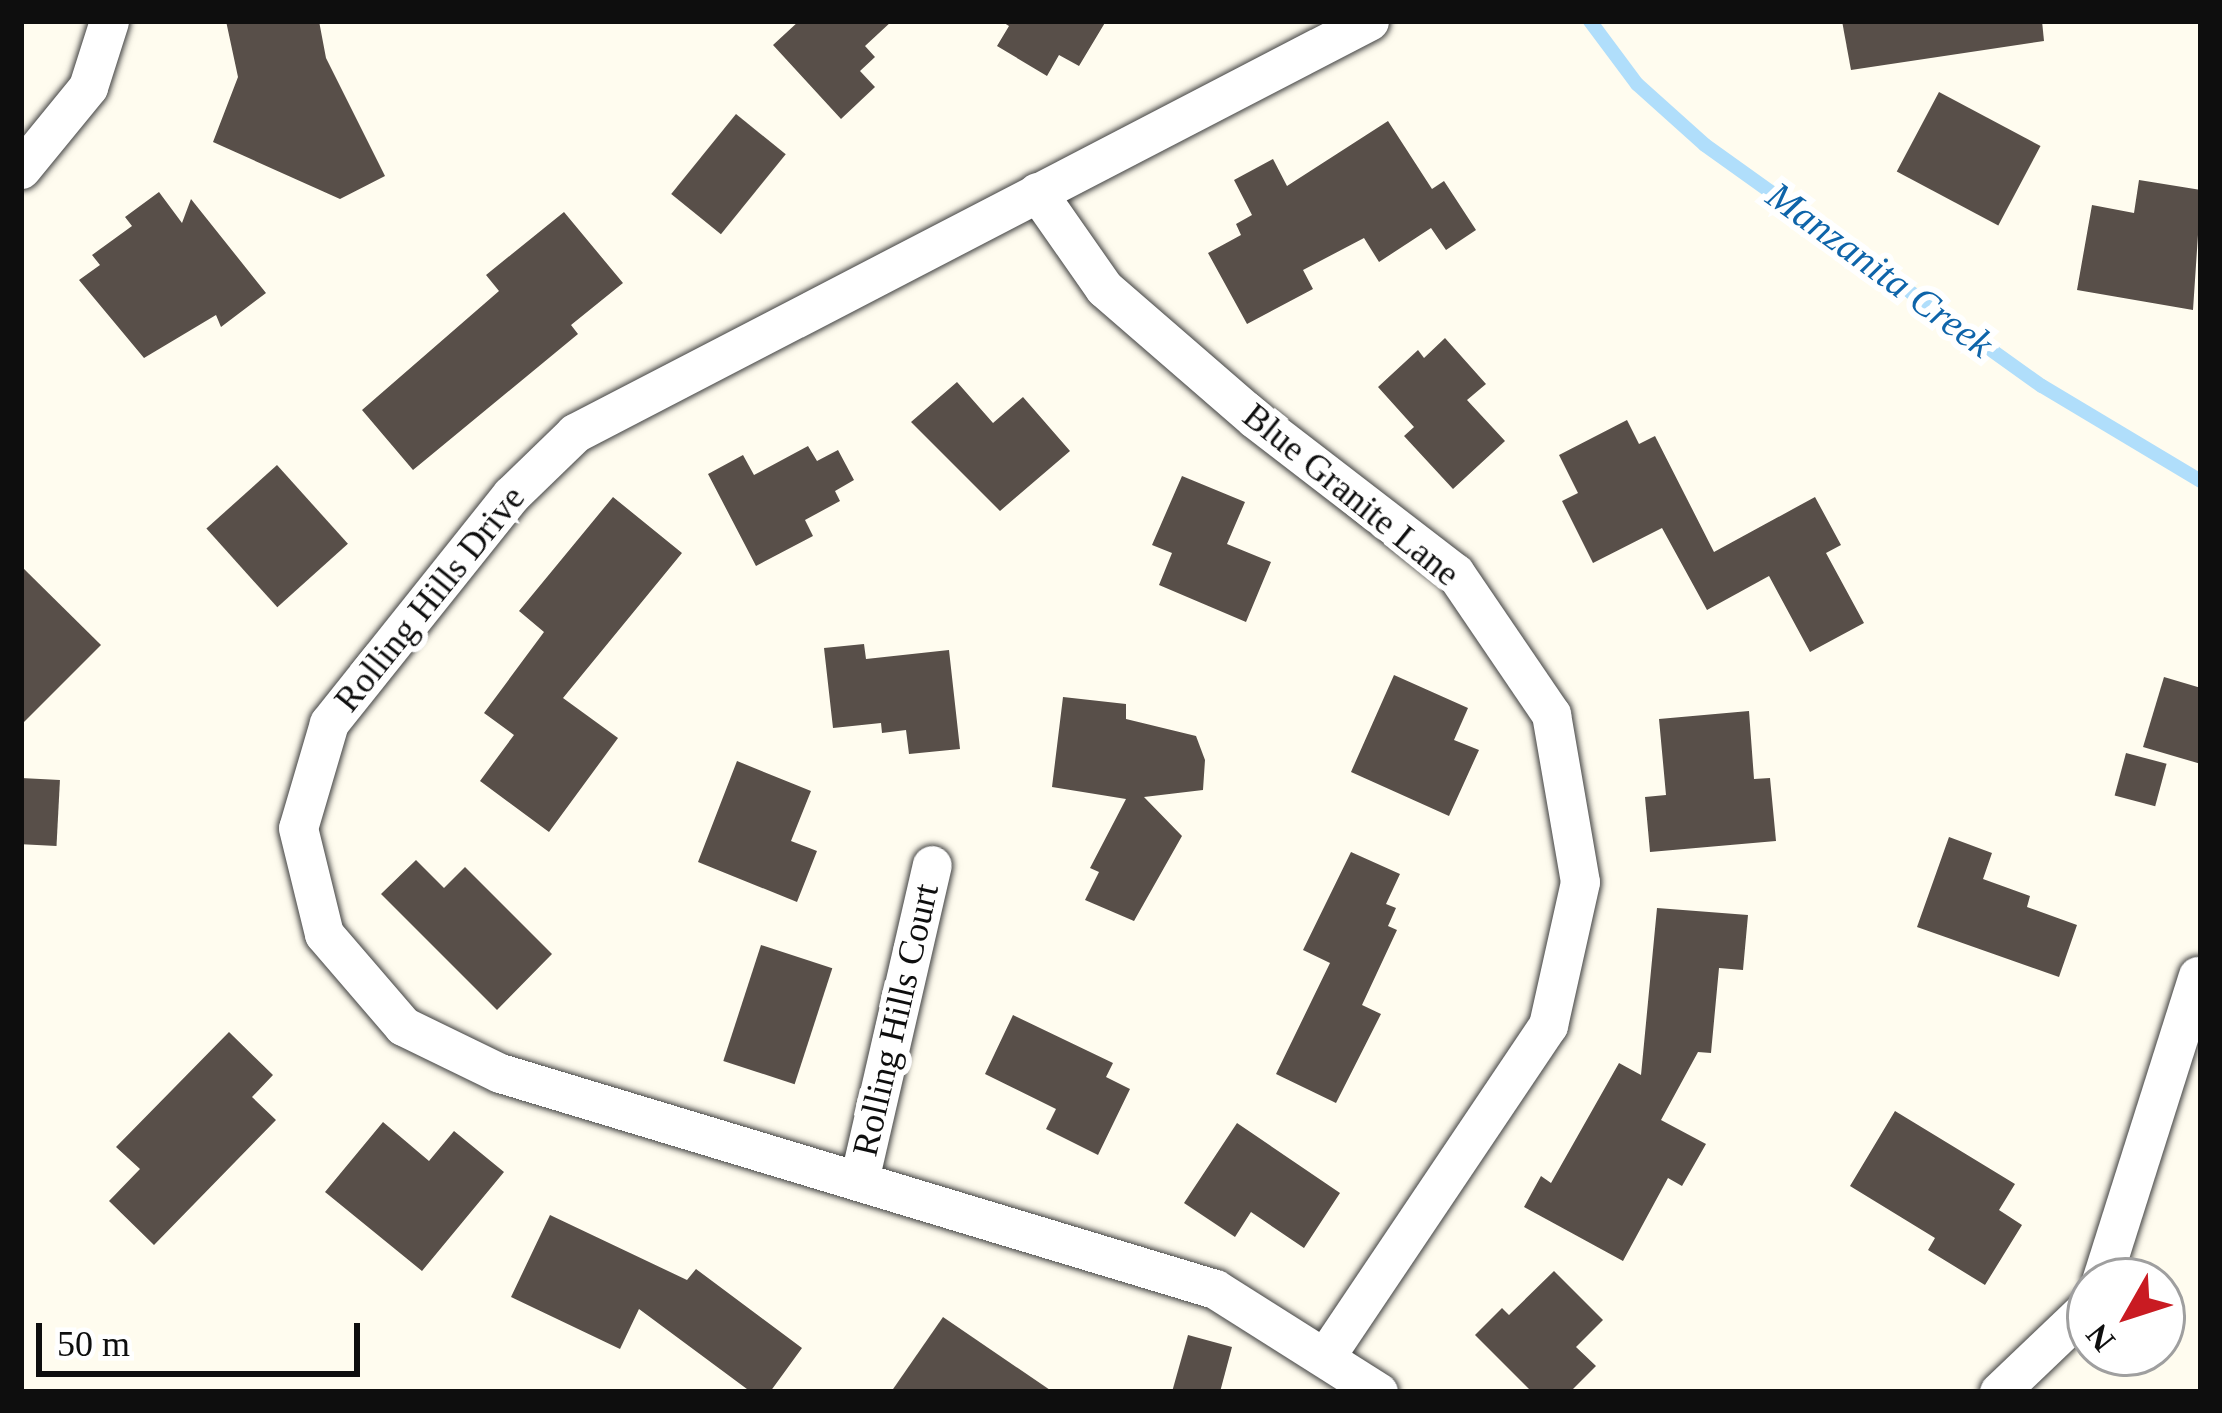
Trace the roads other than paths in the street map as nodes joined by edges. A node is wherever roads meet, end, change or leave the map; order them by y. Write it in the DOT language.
graph roads {
  1 [pos="109,21"];
  2 [pos="1370,21"];
  3 [pos="21,169"];
  4 [pos="1037,192"];
  5 [pos="932,865"];
  6 [pos="2198,976"];
  7 [pos="860,1176"];
  8 [pos="2109,1257"];
  9 [pos="2066,1328"];
  10 [pos="1326,1354"];
  11 [pos="1378,1392"];
  12 [pos="1999,1392"];
  1 -- 3 [label="street"];
  2 -- 4 [label="street, Rolling Hills Drive"];
  4 -- 7 [label="street, Rolling Hills Drive"];
  4 -- 10 [label="street, Blue Granite Lane"];
  5 -- 7 [label="street, Rolling Hills Court"];
  6 -- 8 [label="street"];
  7 -- 10 [label="street, Rolling Hills Drive"];
  9 -- 12 [label="street"];
  10 -- 11 [label="street, Rolling Hills Drive"];
}
